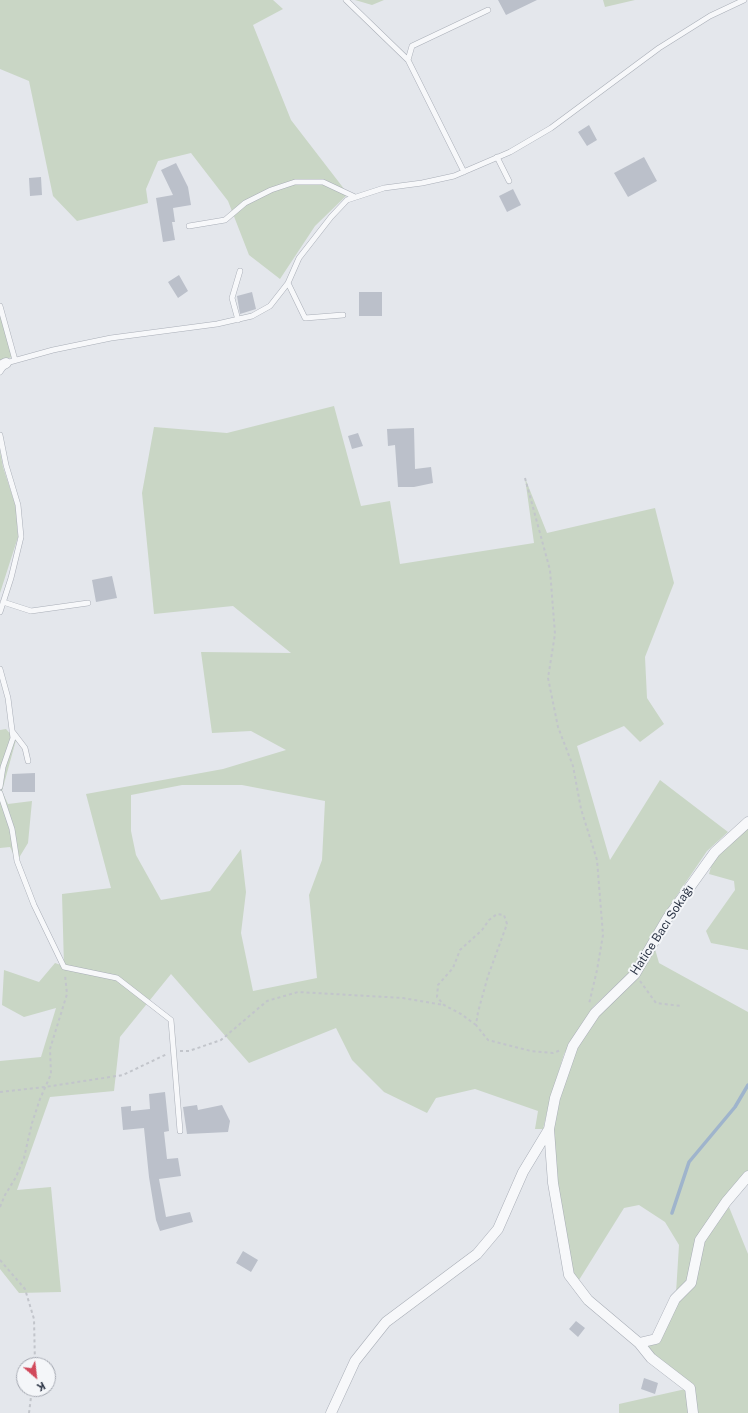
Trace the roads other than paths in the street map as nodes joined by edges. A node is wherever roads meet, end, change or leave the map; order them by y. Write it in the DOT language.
graph roads {
  1 [pos="346,0"];
  2 [pos="744,0"];
  3 [pos="488,10"];
  4 [pos="408,60"];
  5 [pos="497,157"];
  6 [pos="464,172"];
  7 [pos="509,181"];
  8 [pos="355,197"];
  9 [pos="189,226"];
  10 [pos="240,271"];
  11 [pos="288,283"];
  12 [pos="0,306"];
  13 [pos="343,315"];
  14 [pos="238,320"];
  15 [pos="7,363"];
  16 [pos="0,372"];
  17 [pos="0,435"];
  18 [pos="3,602"];
  19 [pos="88,603"];
  20 [pos="0,612"];
  21 [pos="0,669"];
  22 [pos="12,730"];
  23 [pos="28,761"];
  24 [pos="0,787"];
  25 [pos="0,793"];
  26 [pos="748,822"];
  27 [pos="549,1129"];
  28 [pos="180,1131"];
  29 [pos="748,1176"];
  30 [pos="639,1342"];
  31 [pos="331,1413"];
  32 [pos="694,1413"];
  1 -- 4 [label="lane"];
  2 -- 5 [label="lane"];
  3 -- 4 [label="lane"];
  4 -- 6 [label="lane"];
  5 -- 6 [label="lane"];
  5 -- 7 [label="lane"];
  6 -- 8 [label="lane"];
  8 -- 9 [label="lane"];
  8 -- 11 [label="lane"];
  10 -- 14 [label="lane"];
  11 -- 13 [label="lane"];
  11 -- 14 [label="lane"];
  12 -- 15 [label="lane"];
  14 -- 15 [label="lane"];
  15 -- 16 [label="lane"];
  17 -- 18 [label="lane"];
  18 -- 19 [label="lane"];
  18 -- 20 [label="lane"];
  21 -- 22 [label="lane"];
  22 -- 23 [label="lane"];
  22 -- 24 [label="lane"];
  25 -- 28 [label="lane"];
  26 -- 27 [label="street, Hatice Bacı Sokağı"];
  27 -- 30 [label="street"];
  27 -- 31 [label="street, Hatice Bacı Sokağı"];
  29 -- 30 [label="street"];
  30 -- 32 [label="street"];
}
